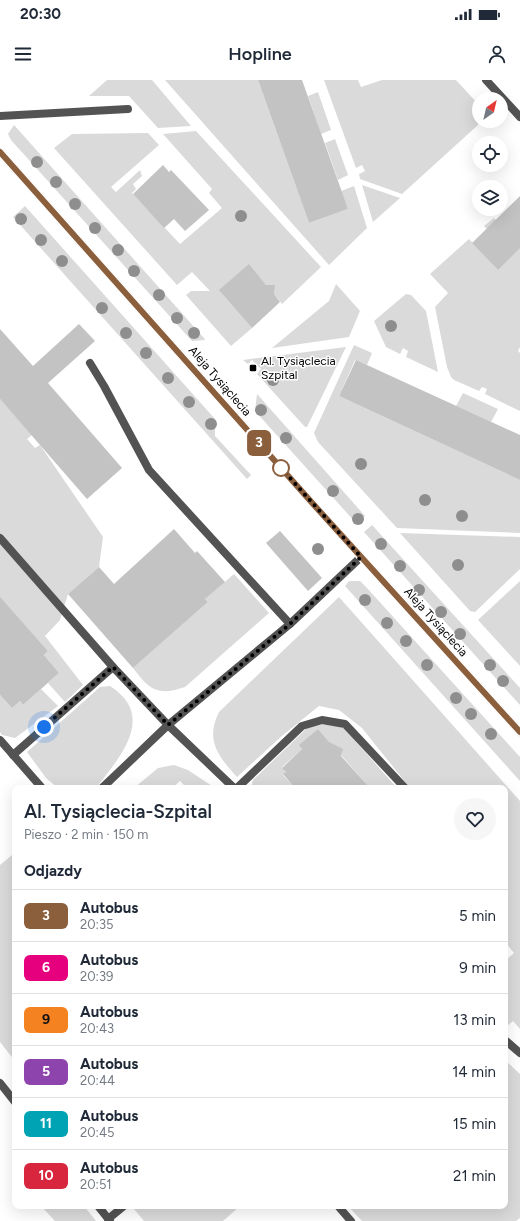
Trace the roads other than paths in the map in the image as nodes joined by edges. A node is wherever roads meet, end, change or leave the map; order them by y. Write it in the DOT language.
graph roads {
  1 [pos="486,80"];
  2 [pos="128,109"];
  3 [pos="0,116"];
  4 [pos="520,117"];
  5 [pos="0,152"];
  6 [pos="90,363"];
  7 [pos="0,538"];
  8 [pos="361,557"];
  9 [pos="290,624"];
  10 [pos="113,667"];
  11 [pos="168,725"];
  12 [pos="520,732"];
  13 [pos="0,740"];
  14 [pos="13,755"];
  15 [pos="39,785"];
  16 [pos="105,785"];
  17 [pos="233,785"];
  18 [pos="239,785"];
  19 [pos="402,785"];
  20 [pos="508,1043"];
  21 [pos="520,1053"];
  22 [pos="0,1083"];
  23 [pos="12,1098"];
  24 [pos="100,1209"];
  25 [pos="121,1209"];
  26 [pos="341,1209"];
  27 [pos="109,1220"];
  28 [pos="351,1221"];
  1 -- 4 [label="street"];
  2 -- 3 [label="street"];
  5 -- 8 [label="street, Aleja Tysiąclecia"];
  6 -- 9 [label="street"];
  7 -- 10 [label="street"];
  8 -- 9 [label="street"];
  8 -- 12 [label="street, Aleja Tysiąclecia"];
  9 -- 11 [label="street"];
  10 -- 11 [label="street"];
  10 -- 14 [label="street"];
  11 -- 16 [label="street"];
  11 -- 17 [label="street"];
  13 -- 14 [label="street"];
  14 -- 15 [label="street"];
  18 -- 19 [label="street"];
  20 -- 21 [label="street"];
  22 -- 23 [label="street"];
  24 -- 27 [label="street"];
  25 -- 27 [label="street"];
  26 -- 28 [label="street"];
}
